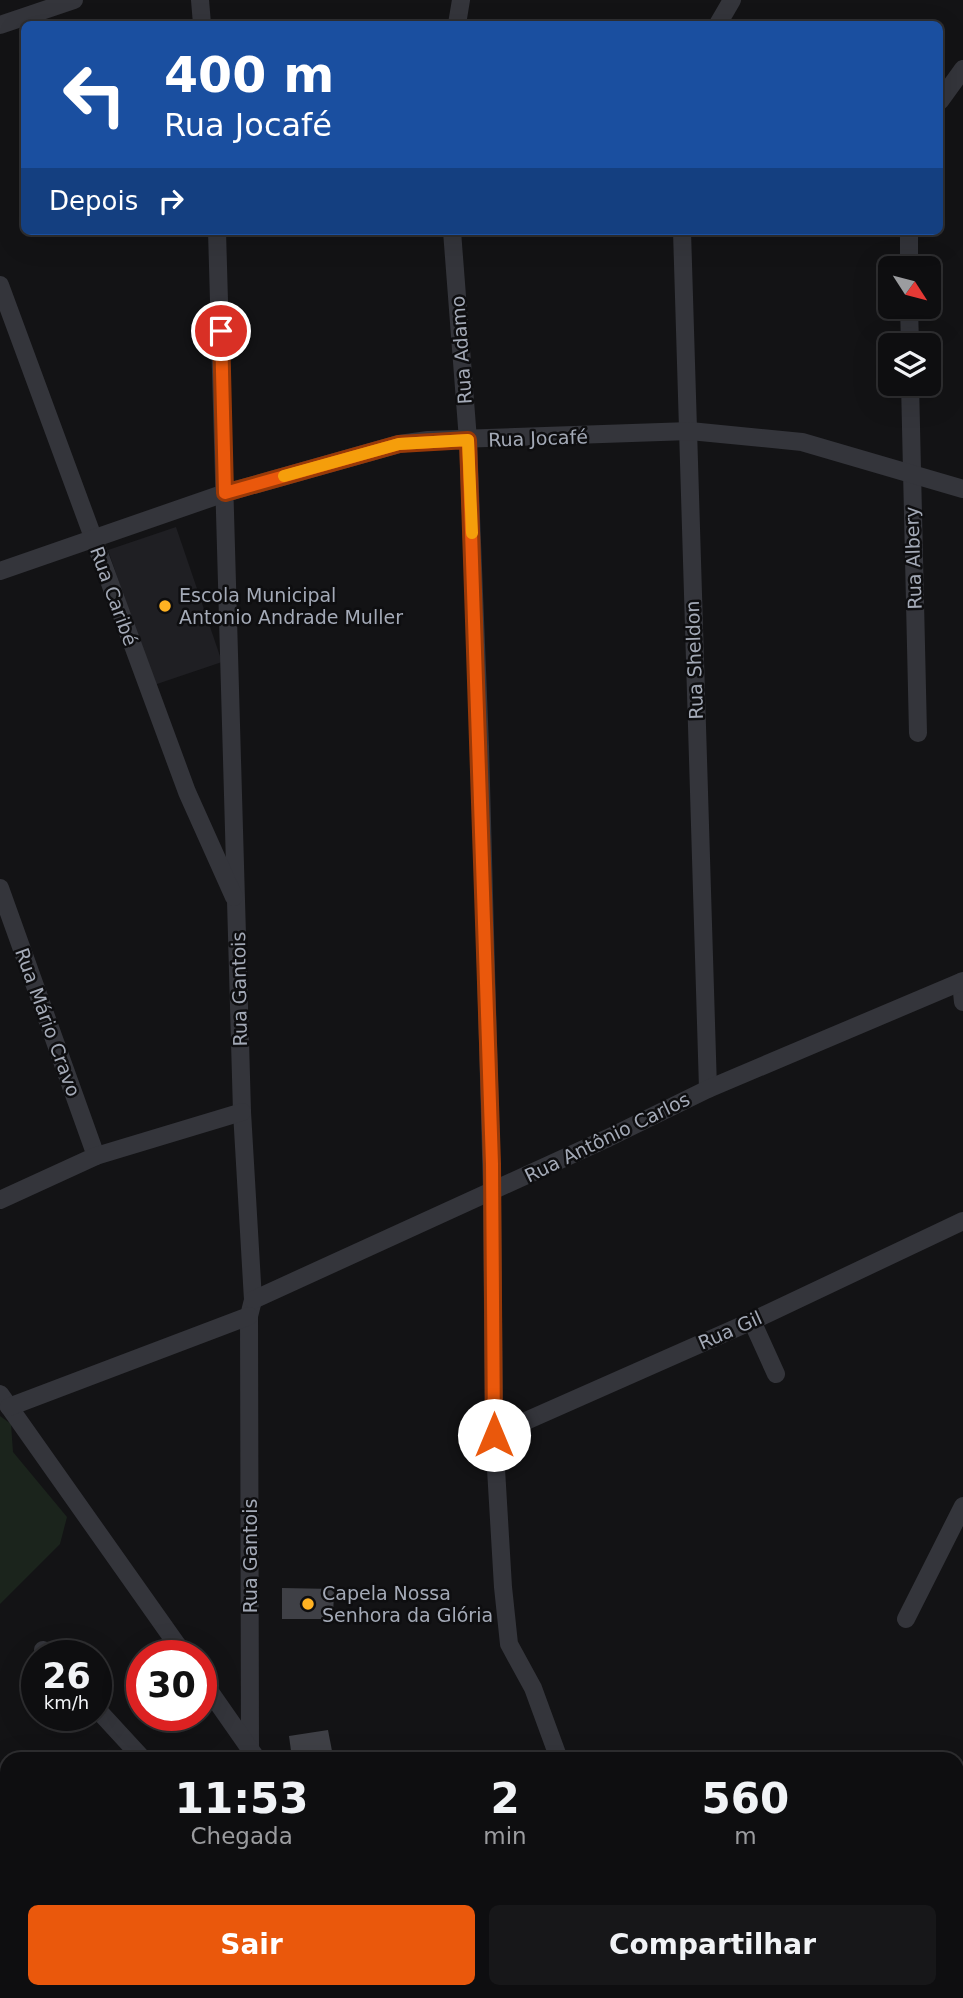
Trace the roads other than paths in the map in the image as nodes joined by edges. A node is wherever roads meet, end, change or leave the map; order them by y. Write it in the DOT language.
graph roads {
  1 [pos="74,0"];
  2 [pos="200,0"];
  3 [pos="461,0"];
  4 [pos="732,0"];
  5 [pos="202,21"];
  6 [pos="458,21"];
  7 [pos="720,21"];
  8 [pos="0,25"];
  9 [pos="963,69"];
  10 [pos="943,97"];
  11 [pos="217,235"];
  12 [pos="452,235"];
  13 [pos="682,235"];
  14 [pos="909,235"];
  15 [pos="909,256"];
  16 [pos="0,285"];
  17 [pos="910,396"];
  18 [pos="690,431"];
  19 [pos="468,440"];
  20 [pos="911,473"];
  21 [pos="963,489"];
  22 [pos="225,493"];
  23 [pos="93,541"];
  24 [pos="0,571"];
  25 [pos="918,733"];
  26 [pos="0,888"];
  27 [pos="237,904"];
  28 [pos="962,981"];
  29 [pos="963,1002"];
  30 [pos="708,1089"];
  31 [pos="242,1112"];
  32 [pos="96,1156"];
  33 [pos="492,1192"];
  34 [pos="0,1200"];
  35 [pos="963,1221"];
  36 [pos="251,1308"];
  37 [pos="752,1321"];
  38 [pos="776,1374"];
  39 [pos="5,1400"];
  40 [pos="494,1435"];
  41 [pos="963,1506"];
  42 [pos="906,1619"];
  43 [pos="174,1640"];
  44 [pos="217,1702"];
  45 [pos="112,1725"];
  46 [pos="137,1752"];
  47 [pos="252,1752"];
  48 [pos="253,1752"];
  49 [pos="556,1752"];
  1 -- 8 [label="street"];
  2 -- 5 [label="street"];
  3 -- 6 [label="street"];
  4 -- 7 [label="street"];
  9 -- 10 [label="street"];
  11 -- 22 [label="street, Rua Gantois"];
  12 -- 19 [label="street, Rua Adamo"];
  13 -- 18 [label="street, Rua Sheldon"];
  14 -- 15 [label="street"];
  16 -- 23 [label="street, Rua Caribé"];
  17 -- 20 [label="street, Rua Albery"];
  18 -- 19 [label="street, Rua Jocafé"];
  18 -- 20 [label="street, Rua Jocafé"];
  18 -- 30 [label="street, Rua Sheldon"];
  19 -- 22 [label="street, Rua Jocafé"];
  19 -- 33 [label="street, Rua Adamo"];
  20 -- 21 [label="street, Rua Jocafé"];
  20 -- 25 [label="street, Rua Albery"];
  22 -- 23 [label="street, Rua Jocafé"];
  22 -- 27 [label="street, Rua Gantois"];
  23 -- 24 [label="street, Rua Jocafé"];
  23 -- 27 [label="street, Rua Caribé"];
  26 -- 32 [label="street, Rua Mário Cravo"];
  27 -- 31 [label="street, Rua Gantois"];
  28 -- 29 [label="street"];
  28 -- 30 [label="street, Rua Antônio Carlos"];
  30 -- 33 [label="street, Rua Antônio Carlos"];
  31 -- 32 [label="street"];
  31 -- 36 [label="street, Rua Gantois"];
  32 -- 34 [label="street"];
  33 -- 36 [label="street, Rua Antônio Carlos"];
  33 -- 40 [label="street, Rua Adamo"];
  35 -- 37 [label="street, Rua Gil"];
  36 -- 39 [label="street, Rua Antônio Carlos"];
  36 -- 48 [label="street, Rua Gantois"];
  37 -- 38 [label="street"];
  37 -- 40 [label="street, Rua Gil"];
  39 -- 43 [label="street"];
  40 -- 49 [label="street, Rua Adamo"];
  41 -- 42 [label="street"];
  44 -- 47 [label="street"];
  45 -- 46 [label="street"];
}
